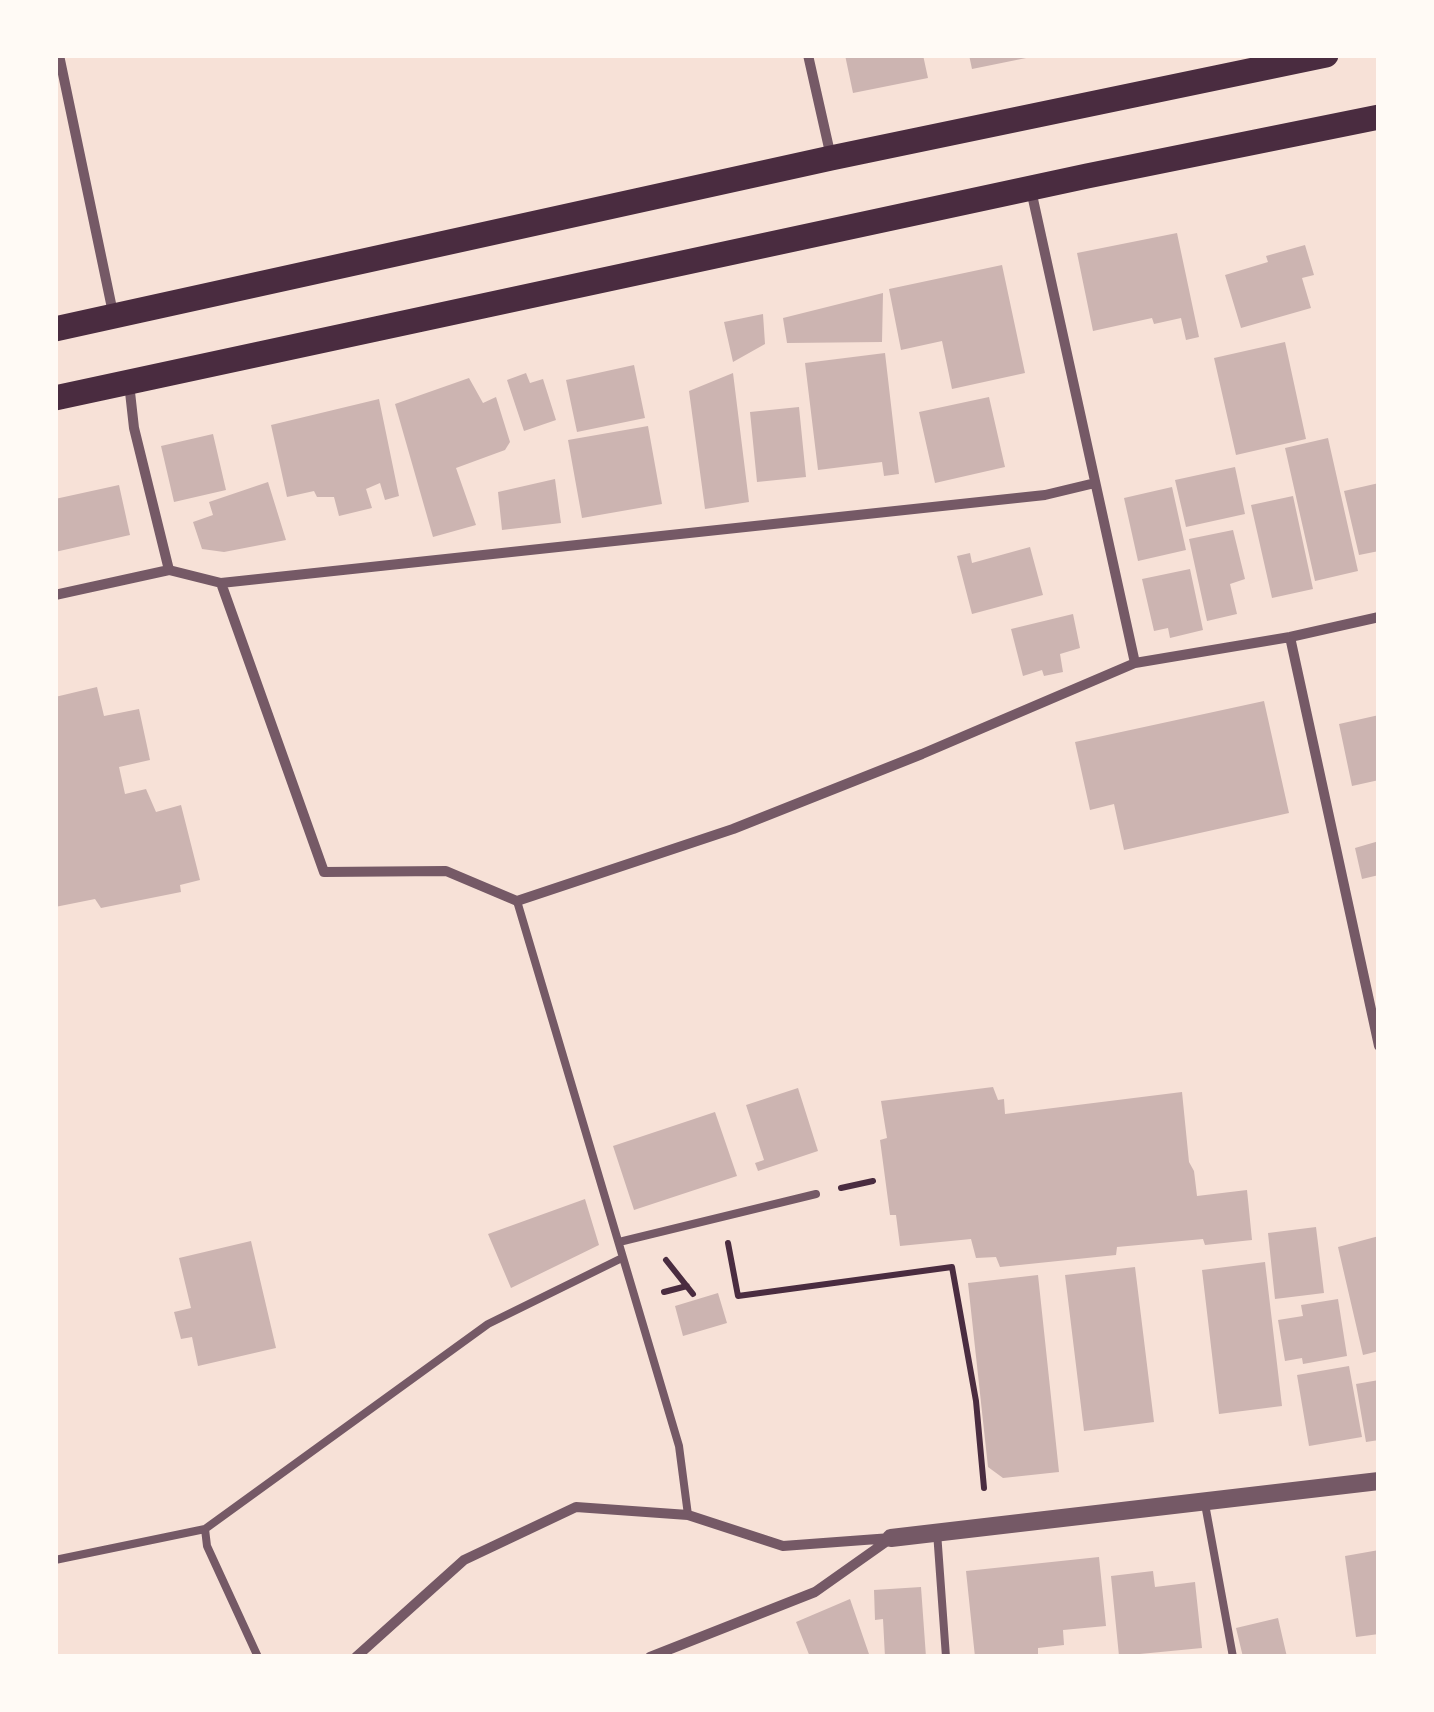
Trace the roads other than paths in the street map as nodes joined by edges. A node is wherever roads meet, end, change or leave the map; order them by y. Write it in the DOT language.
graph roads {
  1 [pos="59,55"];
  2 [pos="808,55"];
  3 [pos="1326,55"];
  4 [pos="1379,118"];
  5 [pos="832,158"];
  6 [pos="1031,189"];
  7 [pos="114,316"];
  8 [pos="55,329"];
  9 [pos="129,382"];
  10 [pos="55,398"];
  11 [pos="1095,483"];
  12 [pos="169,570"];
  13 [pos="220,583"];
  14 [pos="55,595"];
  15 [pos="1379,617"];
  16 [pos="1290,637"];
  17 [pos="1135,663"];
  18 [pos="516,901"];
  19 [pos="1379,1046"];
  20 [pos="816,1194"];
  21 [pos="619,1242"];
  22 [pos="622,1258"];
  23 [pos="1379,1481"];
  24 [pos="1204,1500"];
  25 [pos="688,1515"];
  26 [pos="205,1528"];
  27 [pos="937,1532"];
  28 [pos="891,1538"];
  29 [pos="55,1560"];
  30 [pos="258,1657"];
  31 [pos="356,1657"];
  32 [pos="650,1657"];
  33 [pos="946,1657"];
  34 [pos="1233,1657"];
  1 -- 7 [label="street"];
  2 -- 5 [label="street"];
  3 -- 5 [label="main road"];
  4 -- 6 [label="main road"];
  5 -- 7 [label="main road"];
  6 -- 9 [label="main road"];
  6 -- 11 [label="street"];
  7 -- 8 [label="main road"];
  9 -- 10 [label="main road"];
  9 -- 12 [label="street"];
  11 -- 13 [label="street"];
  11 -- 17 [label="street"];
  12 -- 13 [label="street"];
  12 -- 14 [label="street"];
  13 -- 18 [label="street"];
  15 -- 16 [label="street"];
  16 -- 17 [label="street"];
  16 -- 19 [label="street"];
  17 -- 18 [label="street"];
  18 -- 21 [label="lane"];
  20 -- 21 [label="lane"];
  21 -- 22 [label="lane"];
  22 -- 25 [label="lane"];
  22 -- 26 [label="lane"];
  23 -- 24 [label="street"];
  24 -- 27 [label="street"];
  24 -- 34 [label="lane"];
  25 -- 28 [label="street"];
  25 -- 31 [label="street"];
  26 -- 29 [label="lane"];
  26 -- 30 [label="lane"];
  27 -- 28 [label="street"];
  27 -- 33 [label="lane"];
  28 -- 32 [label="street"];
}
